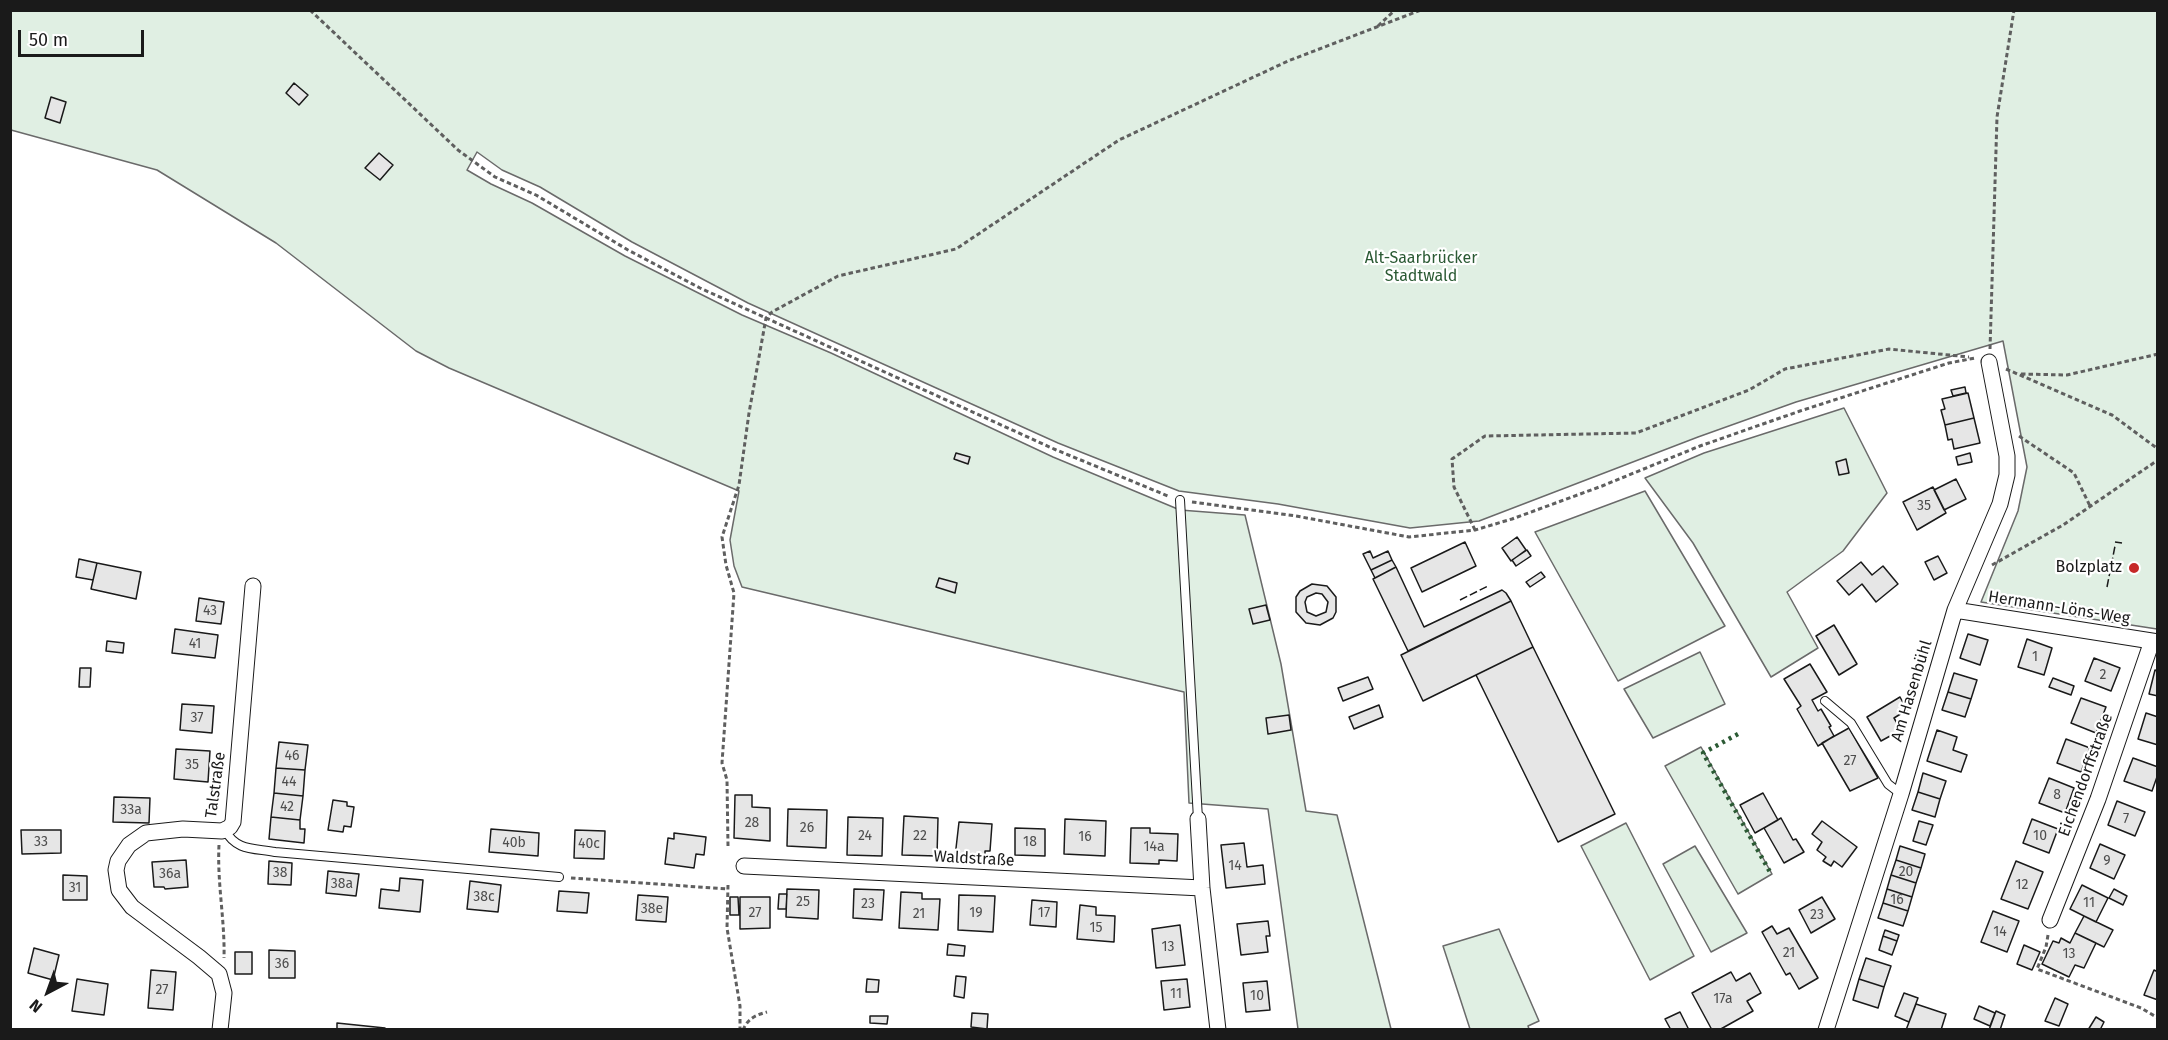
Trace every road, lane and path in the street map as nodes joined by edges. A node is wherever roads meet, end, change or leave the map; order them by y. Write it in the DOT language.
graph roads {
  1 [pos="310,10"];
  2 [pos="1395,10"];
  3 [pos="1421,10"];
  4 [pos="2014,10"];
  5 [pos="1377,27"];
  6 [pos="766,318"];
  7 [pos="2157,354"];
  8 [pos="1973,358"];
  9 [pos="1989,362"];
  10 [pos="2019,374"];
  11 [pos="2001,423"];
  12 [pos="2157,449"];
  13 [pos="2157,460"];
  14 [pos="1180,500"];
  15 [pos="2090,506"];
  16 [pos="1475,530"];
  17 [pos="1968,578"];
  18 [pos="253,586"];
  19 [pos="1955,610"];
  20 [pos="2155,641"];
  21 [pos="1825,701"];
  22 [pos="1900,794"];
  23 [pos="1198,819"];
  24 [pos="225,830"];
  25 [pos="728,846"];
  26 [pos="219,850"];
  27 [pos="744,866"];
  28 [pos="559,877"];
  29 [pos="1202,888"];
  30 [pos="2050,920"];
  31 [pos="219,974"];
  32 [pos="767,1012"];
  33 [pos="2157,1018"];
  34 [pos="220,1029"];
  35 [pos="742,1029"];
  36 [pos="1218,1029"];
  37 [pos="1826,1029"];
  1 -- 6 [label="path"];
  2 -- 5 [label="path"];
  3 -- 5 [label="path"];
  4 -- 9 [label="path"];
  5 -- 6 [label="path"];
  6 -- 14 [label="path"];
  6 -- 25 [label="path"];
  7 -- 10 [label="path"];
  8 -- 9 [label="path"];
  8 -- 16 [label="path"];
  8 -- 16 [label="path"];
  9 -- 10 [label="path"];
  9 -- 11 [label="street, Am Hasenbühl"];
  10 -- 12 [label="path"];
  11 -- 15 [label="path"];
  11 -- 17 [label="street, Am Hasenbühl"];
  13 -- 15 [label="path"];
  14 -- 16 [label="path"];
  14 -- 23 [label="lane"];
  15 -- 17 [label="path"];
  17 -- 19 [label="street, Am Hasenbühl"];
  18 -- 24 [label="street, Talstraße"];
  19 -- 20 [label="street, Hermann-Löns-Weg"];
  19 -- 22 [label="street, Am Hasenbühl"];
  20 -- 30 [label="street, Eichendorffstraße"];
  21 -- 22 [label="lane"];
  22 -- 37 [label="street, Am Hasenbühl"];
  23 -- 29 [label="street"];
  24 -- 28 [label="lane"];
  24 -- 31 [label="street, Talstraße"];
  26 -- 31 [label="path"];
  27 -- 29 [label="street, Waldstraße"];
  28 -- 35 [label="path"];
  29 -- 36 [label="street"];
  30 -- 33 [label="path"];
  31 -- 34 [label="street"];
  32 -- 35 [label="path"];
}
